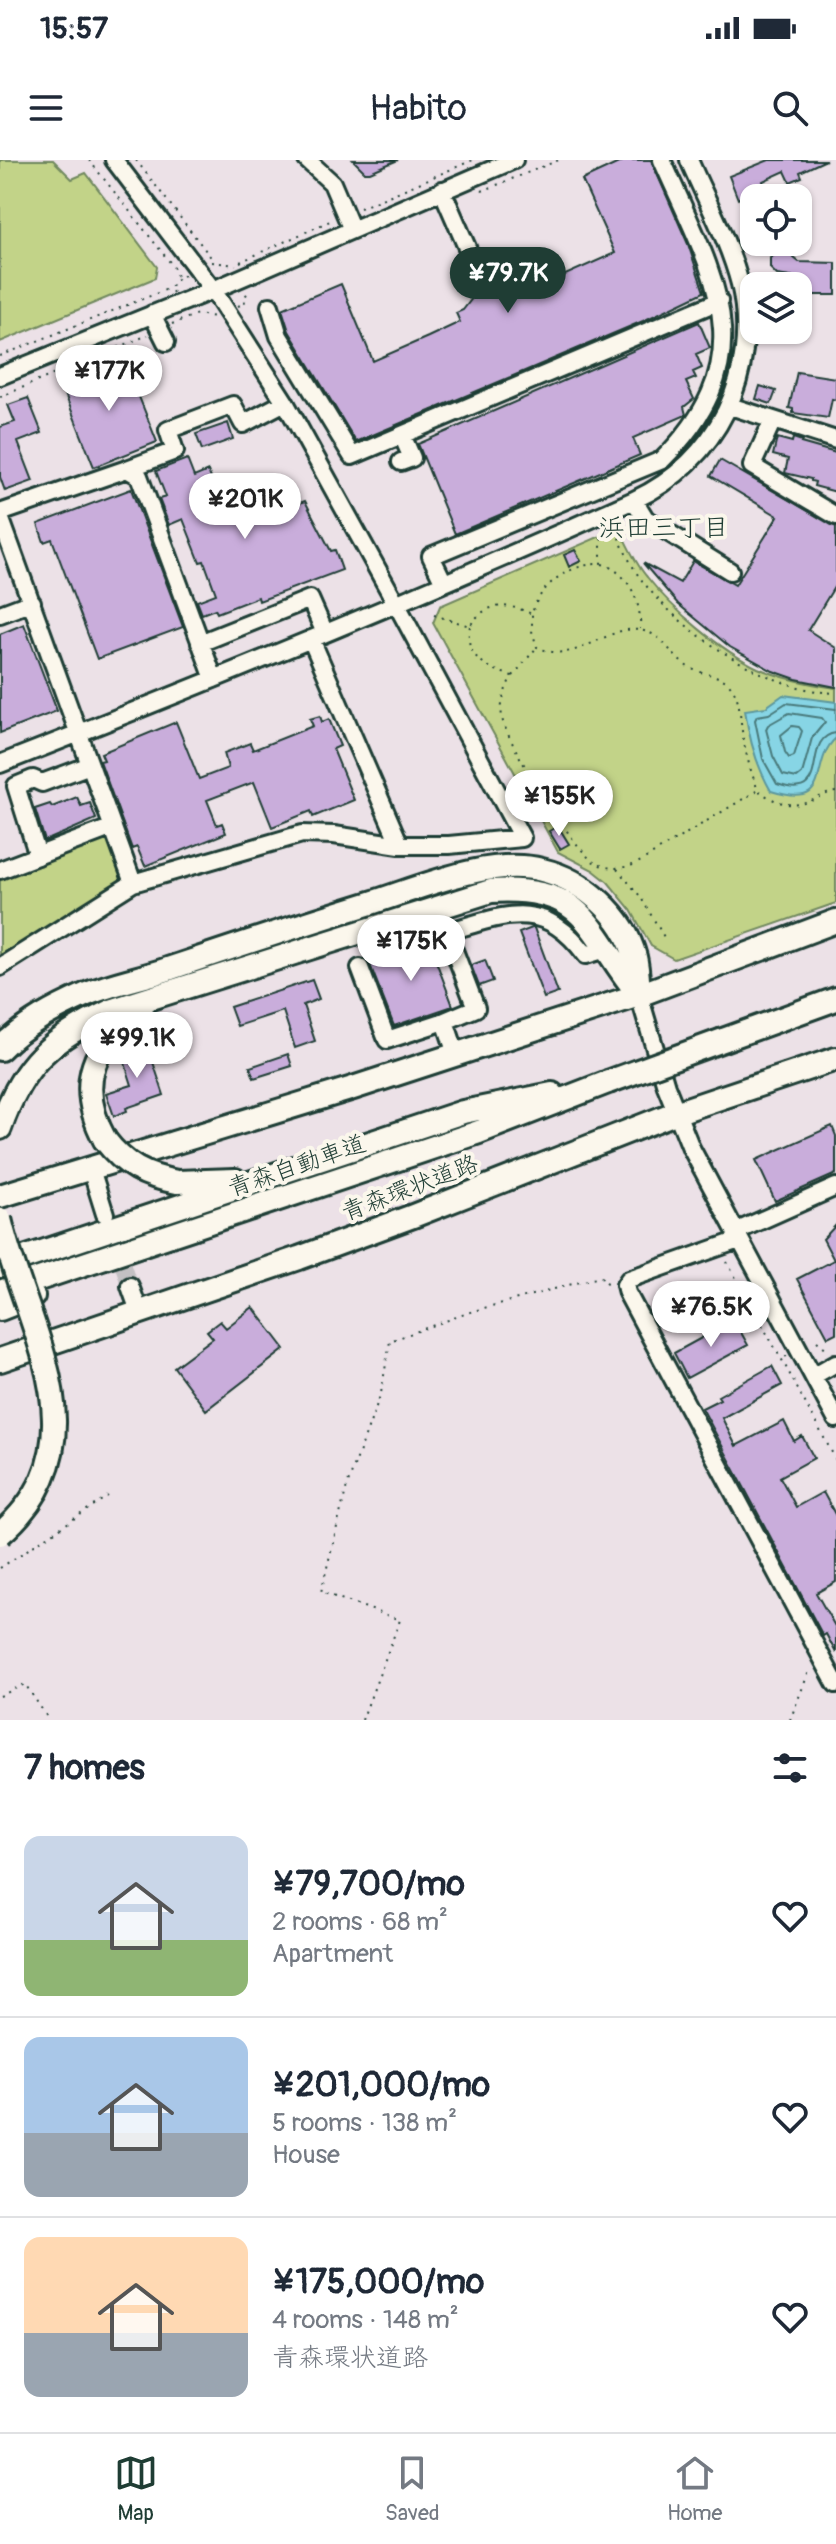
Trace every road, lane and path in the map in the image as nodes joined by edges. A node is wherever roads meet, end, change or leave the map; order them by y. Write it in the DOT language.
graph roads {
  1 [pos="89,160"];
  2 [pos="114,160"];
  3 [pos="136,160"];
  4 [pos="307,160"];
  5 [pos="514,160"];
  6 [pos="662,160"];
  7 [pos="690,160"];
  8 [pos="442,190"];
  9 [pos="352,230"];
  10 [pos="214,261"];
  11 [pos="178,278"];
  12 [pos="482,282"];
  13 [pos="170,288"];
  14 [pos="213,290"];
  15 [pos="719,301"];
  16 [pos="270,306"];
  17 [pos="152,314"];
  18 [pos="188,318"];
  19 [pos="163,336"];
  20 [pos="0,356"];
  21 [pos="0,376"];
  22 [pos="0,397"];
  23 [pos="285,402"];
  24 [pos="730,406"];
  25 [pos="773,420"];
  26 [pos="402,435"];
  27 [pos="836,440"];
  28 [pos="401,462"];
  29 [pos="127,469"];
  30 [pos="634,500"];
  31 [pos="0,515"];
  32 [pos="836,516"];
  33 [pos="616,530"];
  34 [pos="601,536"];
  35 [pos="601,564"];
  36 [pos="730,571"];
  37 [pos="444,583"];
  38 [pos="32,602"];
  39 [pos="396,603"];
  40 [pos="0,614"];
  41 [pos="532,614"];
  42 [pos="434,615"];
  43 [pos="470,626"];
  44 [pos="639,631"];
  45 [pos="318,636"];
  46 [pos="200,643"];
  47 [pos="537,647"];
  48 [pos="512,676"];
  49 [pos="214,679"];
  50 [pos="836,693"];
  51 [pos="79,734"];
  52 [pos="0,764"];
  53 [pos="90,765"];
  54 [pos="758,790"];
  55 [pos="836,792"];
  56 [pos="113,827"];
  57 [pos="400,845"];
  58 [pos="38,856"];
  59 [pos="616,868"];
  60 [pos="0,870"];
  61 [pos="133,883"];
  62 [pos="836,921"];
  63 [pos="664,937"];
  64 [pos="606,949"];
  65 [pos="0,967"];
  66 [pos="360,968"];
  67 [pos="639,995"];
  68 [pos="153,999"];
  69 [pos="836,999"];
  70 [pos="445,1021"];
  71 [pos="456,1054"];
  72 [pos="12,1057"];
  73 [pos="836,1059"];
  74 [pos="608,1082"];
  75 [pos="0,1087"];
  76 [pos="675,1113"];
  77 [pos="0,1128"];
  78 [pos="91,1169"];
  79 [pos="281,1175"];
  80 [pos="836,1187"];
  81 [pos="0,1196"];
  82 [pos="280,1200"];
  83 [pos="105,1214"];
  84 [pos="0,1219"];
  85 [pos="737,1236"];
  86 [pos="718,1248"];
  87 [pos="0,1269"];
  88 [pos="130,1286"];
  89 [pos="0,1292"];
  90 [pos="627,1293"];
  91 [pos="0,1309"];
  92 [pos="140,1314"];
  93 [pos="799,1350"];
  94 [pos="781,1358"];
  95 [pos="0,1360"];
  96 [pos="836,1363"];
  97 [pos="813,1376"];
  98 [pos="836,1419"];
  99 [pos="836,1460"];
  100 [pos="108,1496"];
  101 [pos="0,1516"];
  102 [pos="0,1534"];
  103 [pos="0,1568"];
  104 [pos="818,1648"];
  105 [pos="836,1684"];
  106 [pos="0,1696"];
  107 [pos="49,1720"];
  108 [pos="362,1720"];
  109 [pos="790,1720"];
  1 -- 11 [label="path"];
  2 -- 14 [label="street"];
  3 -- 10 [label="path"];
  4 -- 9 [label="street"];
  5 -- 8 [label="street"];
  6 -- 15 [label="street"];
  7 -- 24 [label="street"];
  8 -- 9 [label="street"];
  8 -- 12 [label="street"];
  9 -- 14 [label="street"];
  13 -- 20 [label="path"];
  14 -- 17 [label="street"];
  14 -- 23 [label="street"];
  15 -- 26 [label="street"];
  15 -- 37 [label="street"];
  16 -- 26 [label="street"];
  17 -- 19 [label="street"];
  17 -- 21 [label="street"];
  18 -- 19 [label="path"];
  19 -- 22 [label="path"];
  23 -- 29 [label="street"];
  23 -- 39 [label="street"];
  24 -- 25 [label="street"];
  24 -- 30 [label="street"];
  25 -- 27 [label="street"];
  25 -- 32 [label="street"];
  26 -- 28 [label="street"];
  29 -- 31 [label="street"];
  29 -- 46 [label="street"];
  30 -- 36 [label="street"];
  30 -- 37 [label="street"];
  31 -- 38 [label="street"];
  33 -- 50 [label="path"];
  34 -- 35 [label="path"];
  35 -- 41 [label="path"];
  35 -- 44 [label="path"];
  37 -- 39 [label="street"];
  38 -- 40 [label="street"];
  38 -- 51 [label="street"];
  39 -- 45 [label="street"];
  39 -- 57 [label="street"];
  41 -- 43 [label="path"];
  41 -- 47 [label="path"];
  42 -- 43 [label="path"];
  43 -- 48 [label="path"];
  44 -- 47 [label="path"];
  44 -- 54 [label="path"];
  45 -- 46 [label="street"];
  45 -- 49 [label="street"];
  45 -- 57 [label="street"];
  46 -- 49 [label="street"];
  47 -- 48 [label="path"];
  48 -- 59 [label="path"];
  49 -- 51 [label="street"];
  51 -- 52 [label="street"];
  51 -- 53 [label="street"];
  53 -- 56 [label="street"];
  53 -- 58 [label="street"];
  54 -- 55 [label="path"];
  54 -- 59 [label="path"];
  56 -- 58 [label="street"];
  56 -- 61 [label="street"];
  57 -- 61 [label="street"];
  58 -- 60 [label="street"];
  59 -- 63 [label="path"];
  61 -- 65 [label="street"];
  62 -- 67 [label="highway"];
  64 -- 67 [label="highway"];
  64 -- 68 [label="highway"];
  64 -- 70 [label="street"];
  66 -- 70 [label="street"];
  67 -- 71 [label="highway"];
  67 -- 72 [label="highway"];
  67 -- 76 [label="street"];
  68 -- 72 [label="highway"];
  68 -- 79 [label="highway, bridge"];
  69 -- 74 [label="highway, 青森自動車道, bridge"];
  70 -- 71 [label="street"];
  71 -- 78 [label="highway"];
  72 -- 75 [label="highway"];
  72 -- 77 [label="highway"];
  73 -- 76 [label="highway, 青森環状道路"];
  74 -- 79 [label="highway, 青森自動車道"];
  74 -- 82 [label="highway, 青森自動車道"];
  76 -- 85 [label="street"];
  76 -- 92 [label="highway, 青森環状道路"];
  78 -- 81 [label="highway"];
  78 -- 83 [label="street"];
  79 -- 87 [label="highway, 青森自動車道"];
  80 -- 85 [label="street"];
  82 -- 89 [label="highway, 青森自動車道"];
  82 -- 91 [label="highway"];
  84 -- 102 [label="highway, bridge"];
  85 -- 86 [label="street"];
  85 -- 93 [label="street"];
  86 -- 90 [label="street"];
  86 -- 94 [label="path"];
  87 -- 101 [label="highway"];
  88 -- 92 [label="street"];
  90 -- 104 [label="street"];
  90 -- 108 [label="path"];
  92 -- 95 [label="highway, 青森環状道路"];
  93 -- 94 [label="path"];
  93 -- 97 [label="street"];
  94 -- 99 [label="path"];
  96 -- 97 [label="street"];
  97 -- 98 [label="street"];
  100 -- 103 [label="path"];
  104 -- 105 [label="street"];
  104 -- 109 [label="path"];
  106 -- 107 [label="path"];
}
